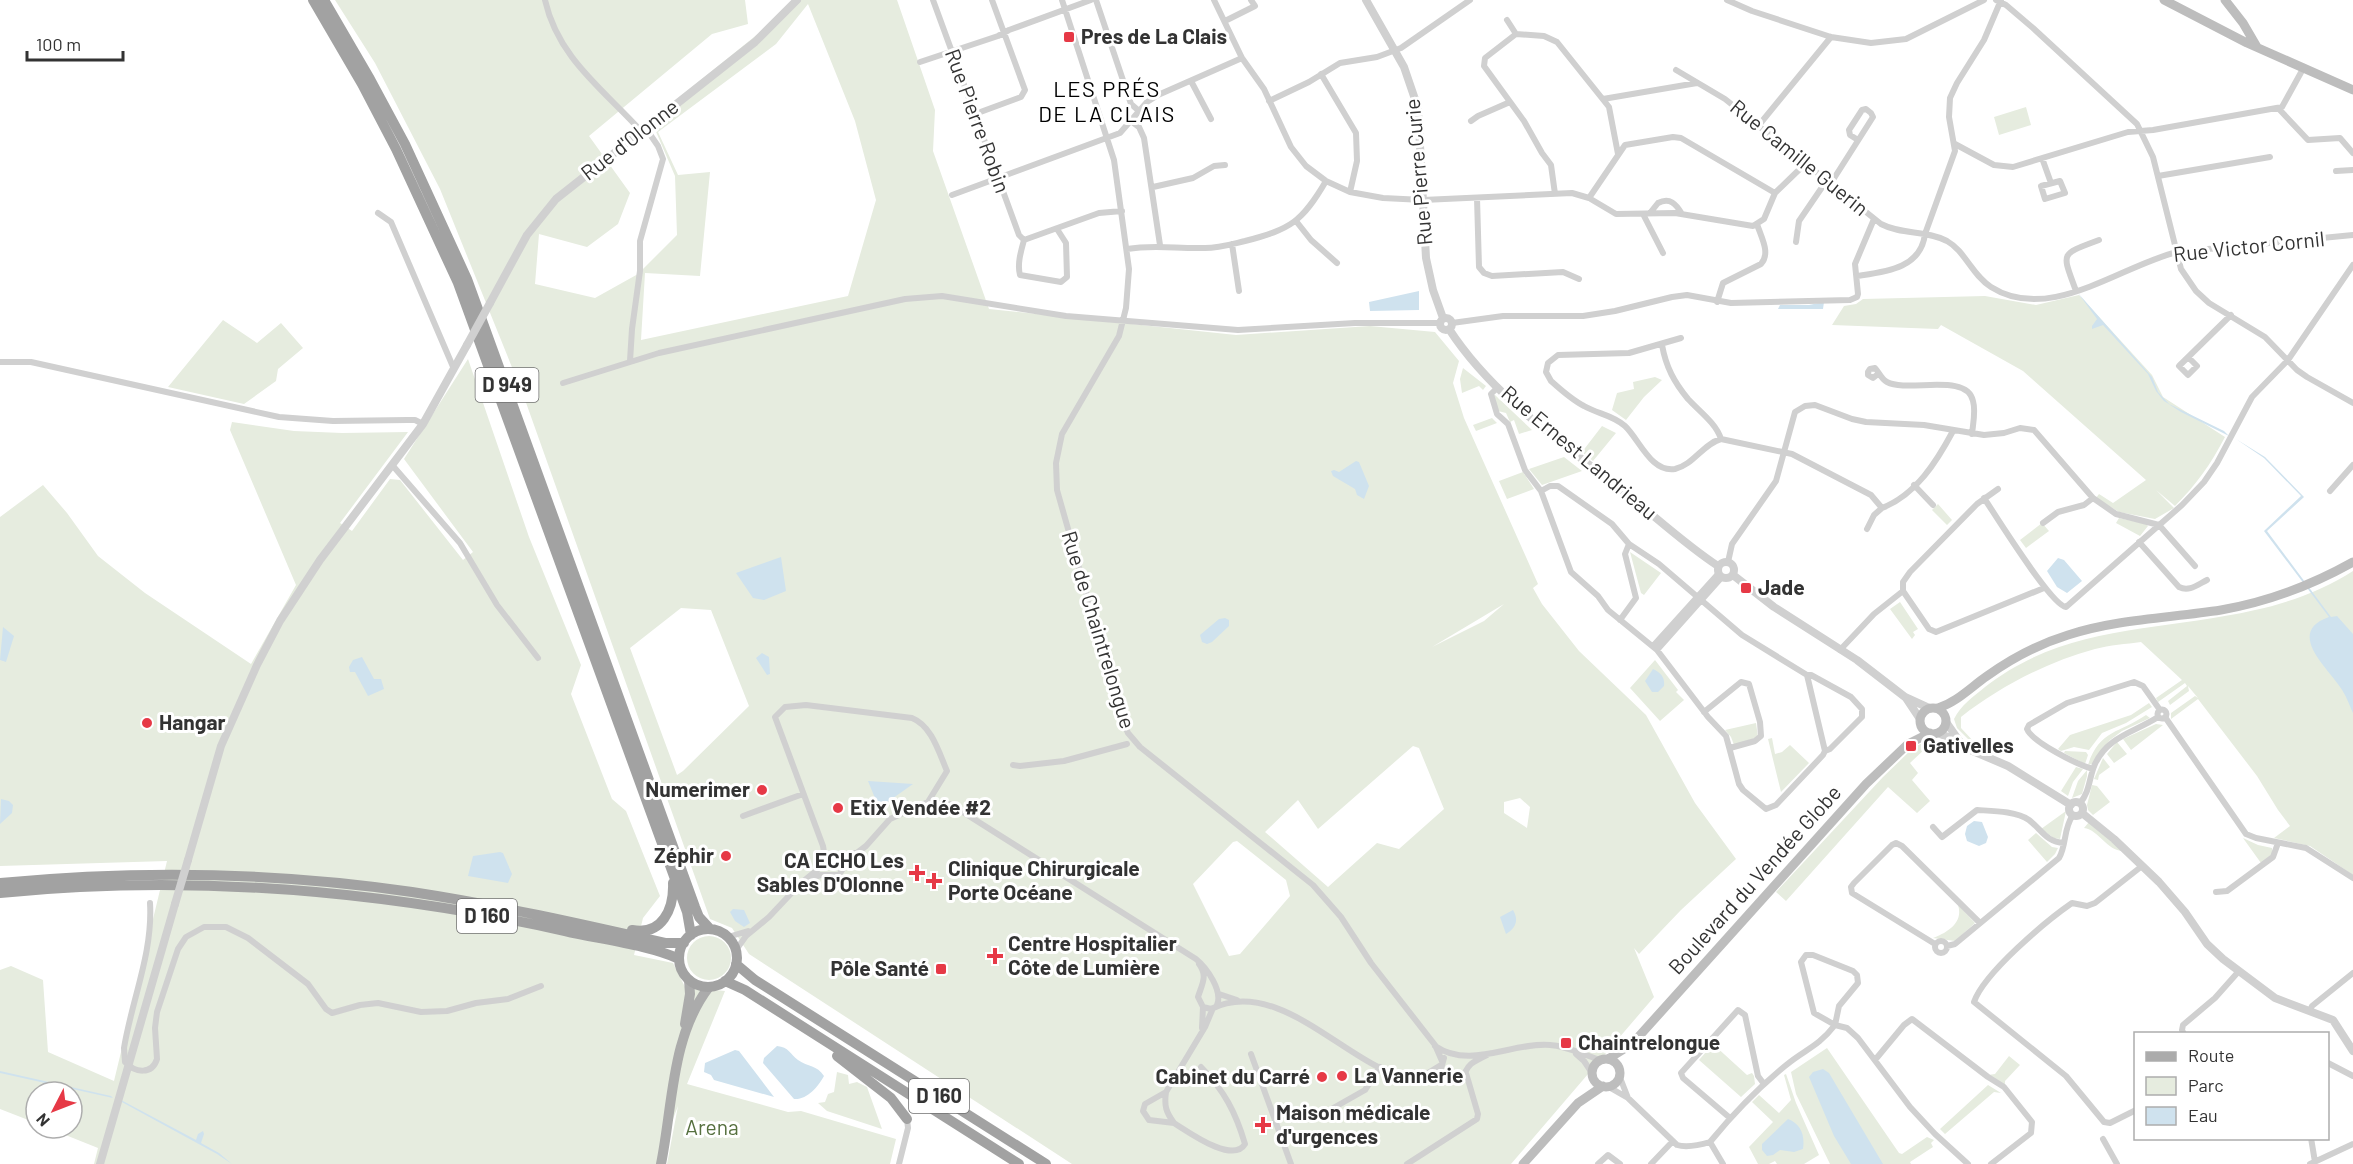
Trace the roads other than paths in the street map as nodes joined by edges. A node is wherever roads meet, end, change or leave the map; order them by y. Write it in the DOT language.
graph roads {
  1 [pos="313,0"];
  2 [pos="324,0"];
  3 [pos="545,0"];
  4 [pos="797,0"];
  5 [pos="933,0"];
  6 [pos="992,0"];
  7 [pos="1062,0"];
  8 [pos="1091,0"];
  9 [pos="1096,0"];
  10 [pos="1214,0"];
  11 [pos="1251,0"];
  12 [pos="1366,0"];
  13 [pos="1470,0"];
  14 [pos="1727,0"];
  15 [pos="1984,0"];
  16 [pos="1999,0"];
  17 [pos="2164,0"];
  18 [pos="2225,0"];
  19 [pos="1065,9"];
  20 [pos="1507,20"];
  21 [pos="1225,21"];
  22 [pos="2248,30"];
  23 [pos="1004,33"];
  24 [pos="1516,34"];
  25 [pos="1831,37"];
  26 [pos="2238,38"];
  27 [pos="2258,47"];
  28 [pos="1395,50"];
  29 [pos="952,52"];
  30 [pos="1242,58"];
  31 [pos="920,62"];
  32 [pos="2304,67"];
  33 [pos="1676,70"];
  34 [pos="1321,74"];
  35 [pos="1191,81"];
  36 [pos="1698,83"];
  37 [pos="2353,90"];
  38 [pos="1603,99"];
  39 [pos="1269,101"];
  40 [pos="1510,102"];
  41 [pos="2278,108"];
  42 [pos="1139,111"];
  43 [pos="975,114"];
  44 [pos="1211,120"];
  45 [pos="1131,121"];
  46 [pos="1471,121"];
  47 [pos="1760,125"];
  48 [pos="643,129"];
  49 [pos="2140,130"];
  50 [pos="1108,137"];
  51 [pos="1858,140"];
  52 [pos="1955,144"];
  53 [pos="2353,153"];
  54 [pos="1618,154"];
  55 [pos="2270,157"];
  56 [pos="2042,158"];
  57 [pos="1806,163"];
  58 [pos="1225,165"];
  59 [pos="2353,170"];
  60 [pos="2336,171"];
  61 [pos="2158,176"];
  62 [pos="998,178"];
  63 [pos="1326,181"];
  64 [pos="1829,182"];
  65 [pos="2051,183"];
  66 [pos="1153,188"];
  67 [pos="1350,192"];
  68 [pos="1775,193"];
  69 [pos="1555,194"];
  70 [pos="952,195"];
  71 [pos="1477,198"];
  72 [pos="1588,198"];
  73 [pos="1423,200"];
  74 [pos="1122,211"];
  75 [pos="378,213"];
  76 [pos="1647,214"];
  77 [pos="1682,214"];
  78 [pos="1874,219"];
  79 [pos="1296,221"];
  80 [pos="1757,224"];
  81 [pos="1057,229"];
  82 [pos="1925,234"];
  83 [pos="2353,235"];
  84 [pos="1024,240"];
  85 [pos="2099,240"];
  86 [pos="1796,242"];
  87 [pos="1232,244"];
  88 [pos="1160,245"];
  89 [pos="1127,249"];
  90 [pos="2177,252"];
  91 [pos="1663,253"];
  92 [pos="1337,263"];
  93 [pos="2353,266"];
  94 [pos="1857,276"];
  95 [pos="1579,279"];
  96 [pos="1239,291"];
  97 [pos="2076,291"];
  98 [pos="1717,302"];
  99 [pos="2231,315"];
  100 [pos="1441,320"];
  101 [pos="1124,321"];
  102 [pos="1450,326"];
  103 [pos="1681,338"];
  104 [pos="1662,345"];
  105 [pos="2188,357"];
  106 [pos="2288,360"];
  107 [pos="630,361"];
  108 [pos="0,362"];
  109 [pos="454,369"];
  110 [pos="1878,374"];
  111 [pos="562,383"];
  112 [pos="1497,387"];
  113 [pos="2353,403"];
  114 [pos="423,424"];
  115 [pos="1953,431"];
  116 [pos="1972,434"];
  117 [pos="1721,439"];
  118 [pos="1784,452"];
  119 [pos="393,465"];
  120 [pos="2353,465"];
  121 [pos="1914,485"];
  122 [pos="1998,489"];
  123 [pos="1540,491"];
  124 [pos="2330,491"];
  125 [pos="1984,498"];
  126 [pos="2093,498"];
  127 [pos="1933,505"];
  128 [pos="1882,508"];
  129 [pos="2043,523"];
  130 [pos="2159,525"];
  131 [pos="1867,529"];
  132 [pos="2139,542"];
  133 [pos="1629,544"];
  134 [pos="1728,562"];
  135 [pos="2353,562"];
  136 [pos="2195,566"];
  137 [pos="1720,572"];
  138 [pos="1732,575"];
  139 [pos="2207,580"];
  140 [pos="2044,588"];
  141 [pos="1903,591"];
  142 [pos="1700,598"];
  143 [pos="1620,620"];
  144 [pos="1655,648"];
  145 [pos="1840,650"];
  146 [pos="538,658"];
  147 [pos="1807,675"];
  148 [pos="1962,696"];
  149 [pos="1905,697"];
  150 [pos="1933,708"];
  151 [pos="1704,711"];
  152 [pos="2159,716"];
  153 [pos="1946,720"];
  154 [pos="1920,721"];
  155 [pos="1934,733"];
  156 [pos="1960,742"];
  157 [pos="1127,744"];
  158 [pos="1908,744"];
  159 [pos="1730,748"];
  160 [pos="1825,751"];
  161 [pos="1013,765"];
  162 [pos="2093,769"];
  163 [pos="803,794"];
  164 [pos="928,802"];
  165 [pos="2080,803"];
  166 [pos="2071,805"];
  167 [pos="2082,813"];
  168 [pos="2073,815"];
  169 [pos="743,816"];
  170 [pos="1933,827"];
  171 [pos="2064,843"];
  172 [pos="2278,843"];
  173 [pos="823,846"];
  174 [pos="861,850"];
  175 [pos="836,856"];
  176 [pos="825,858"];
  177 [pos="822,866"];
  178 [pos="2142,866"];
  179 [pos="844,867"];
  180 [pos="673,874"];
  181 [pos="826,874"];
  182 [pos="810,878"];
  183 [pos="2353,878"];
  184 [pos="0,883"];
  185 [pos="2216,892"];
  186 [pos="0,893"];
  187 [pos="150,903"];
  188 [pos="1980,923"];
  189 [pos="586,926"];
  190 [pos="710,929"];
  191 [pos="754,929"];
  192 [pos="728,937"];
  193 [pos="687,939"];
  194 [pos="736,950"];
  195 [pos="1187,954"];
  196 [pos="679,959"];
  197 [pos="736,964"];
  198 [pos="2238,971"];
  199 [pos="2353,973"];
  200 [pos="689,980"];
  201 [pos="726,981"];
  202 [pos="541,986"];
  203 [pos="710,987"];
  204 [pos="1202,989"];
  205 [pos="1217,992"];
  206 [pos="1237,1000"];
  207 [pos="1215,1006"];
  208 [pos="1203,1007"];
  209 [pos="2310,1010"];
  210 [pos="780,1012"];
  211 [pos="1835,1025"];
  212 [pos="2183,1032"];
  213 [pos="1200,1036"];
  214 [pos="683,1043"];
  215 [pos="1632,1044"];
  216 [pos="1435,1045"];
  217 [pos="1571,1050"];
  218 [pos="2353,1051"];
  219 [pos="1251,1054"];
  220 [pos="1456,1055"];
  221 [pos="1487,1055"];
  222 [pos="1604,1060"];
  223 [pos="1875,1060"];
  224 [pos="1441,1063"];
  225 [pos="2329,1064"];
  226 [pos="128,1066"];
  227 [pos="1202,1067"];
  228 [pos="1380,1068"];
  229 [pos="1466,1070"];
  230 [pos="1619,1072"];
  231 [pos="1592,1075"];
  232 [pos="2353,1076"];
  233 [pos="1414,1077"];
  234 [pos="1446,1079"];
  235 [pos="1456,1081"];
  236 [pos="1764,1083"];
  237 [pos="1605,1086"];
  238 [pos="1166,1092"];
  239 [pos="1470,1092"];
  240 [pos="1628,1098"];
  241 [pos="1156,1099"];
  242 [pos="1578,1103"];
  243 [pos="1164,1104"];
  244 [pos="1328,1111"];
  245 [pos="2134,1111"];
  246 [pos="1166,1112"];
  247 [pos="1730,1118"];
  248 [pos="907,1119"];
  249 [pos="1160,1120"];
  250 [pos="1174,1123"];
  251 [pos="976,1137"];
  252 [pos="2103,1139"];
  253 [pos="2311,1140"];
  254 [pos="1673,1141"];
  255 [pos="1710,1142"];
  256 [pos="2353,1144"];
  257 [pos="2312,1163"];
  258 [pos="100,1164"];
  259 [pos="661,1164"];
  260 [pos="898,1164"];
  261 [pos="1004,1164"];
  262 [pos="1019,1164"];
  263 [pos="1046,1164"];
  264 [pos="1291,1164"];
  265 [pos="1407,1164"];
  266 [pos="1524,1164"];
  267 [pos="1598,1164"];
  268 [pos="1620,1164"];
  269 [pos="1651,1164"];
  270 [pos="1723,1164"];
  271 [pos="1968,1164"];
  272 [pos="1991,1164"];
  273 [pos="2117,1164"];
  1 -- 180 [label="highway, D 949"];
  2 -- 190 [label="highway, D 949"];
  3 -- 48 [label="street"];
  4 -- 48 [label="street, Rue d'Olonne"];
  5 -- 29 [label="street, Rue Pierre Robin"];
  6 -- 23 [label="street"];
  7 -- 19 [label="street, Rue de Chaintrelongue"];
  8 -- 19 [label="street"];
  9 -- 42 [label="street"];
  10 -- 21 [label="street"];
  11 -- 21 [label="street"];
  12 -- 28 [label="street, Rue Pierre Curie"];
  13 -- 28 [label="street"];
  14 -- 25 [label="street"];
  15 -- 25 [label="street"];
  16 -- 49 [label="street"];
  16 -- 52 [label="street"];
  17 -- 26 [label="main road"];
  18 -- 22 [label="main road"];
  19 -- 23 [label="street"];
  19 -- 50 [label="street, Rue de Chaintrelongue"];
  20 -- 24 [label="street"];
  21 -- 30 [label="street"];
  22 -- 26 [label="street"];
  22 -- 27 [label="main road"];
  23 -- 29 [label="street"];
  23 -- 43 [label="street"];
  24 -- 38 [label="street"];
  24 -- 40 [label="street"];
  25 -- 47 [label="street"];
  26 -- 27 [label="main road"];
  27 -- 32 [label="main road"];
  28 -- 34 [label="street"];
  28 -- 73 [label="street, Rue Pierre Curie"];
  29 -- 31 [label="street"];
  29 -- 43 [label="street, Rue Pierre Robin"];
  30 -- 35 [label="street"];
  30 -- 39 [label="street"];
  32 -- 37 [label="main road"];
  32 -- 41 [label="street"];
  33 -- 36 [label="street, Rue Camille Guerin"];
  34 -- 39 [label="street"];
  34 -- 67 [label="street"];
  35 -- 42 [label="street"];
  35 -- 44 [label="street"];
  36 -- 38 [label="street"];
  36 -- 47 [label="street, Rue Camille Guerin"];
  38 -- 54 [label="street"];
  39 -- 63 [label="street"];
  40 -- 46 [label="street"];
  40 -- 69 [label="street"];
  41 -- 49 [label="street"];
  41 -- 53 [label="street"];
  42 -- 45 [label="street"];
  43 -- 62 [label="street, Rue Pierre Robin"];
  45 -- 50 [label="street"];
  45 -- 66 [label="street"];
  47 -- 57 [label="street, Rue Camille Guerin"];
  48 -- 107 [label="street"];
  48 -- 109 [label="street, Rue d'Olonne, bridge"];
  49 -- 56 [label="street"];
  49 -- 61 [label="street"];
  50 -- 62 [label="street"];
  50 -- 74 [label="street, Rue de Chaintrelongue"];
  51 -- 51 [label="street"];
  51 -- 64 [label="street"];
  52 -- 56 [label="street"];
  52 -- 82 [label="street"];
  54 -- 68 [label="street"];
  54 -- 72 [label="street"];
  55 -- 61 [label="street"];
  56 -- 65 [label="street"];
  57 -- 64 [label="street, Rue Camille Guerin"];
  57 -- 68 [label="street"];
  58 -- 66 [label="street"];
  59 -- 60 [label="street"];
  61 -- 90 [label="street"];
  62 -- 70 [label="street"];
  62 -- 84 [label="street, Rue Pierre Robin"];
  63 -- 67 [label="street"];
  63 -- 79 [label="street"];
  64 -- 78 [label="street, Rue Camille Guerin"];
  64 -- 86 [label="street"];
  66 -- 88 [label="street"];
  67 -- 73 [label="street"];
  68 -- 80 [label="street"];
  69 -- 71 [label="street"];
  69 -- 72 [label="street"];
  71 -- 73 [label="street"];
  71 -- 95 [label="street"];
  72 -- 76 [label="street"];
  73 -- 100 [label="street, Rue Pierre Curie"];
  74 -- 81 [label="street"];
  74 -- 89 [label="street, Rue de Chaintrelongue"];
  75 -- 109 [label="street"];
  76 -- 77 [label="street"];
  76 -- 77 [label="street"];
  76 -- 91 [label="street"];
  77 -- 80 [label="street"];
  78 -- 82 [label="street, Rue Camille Guerin"];
  78 -- 94 [label="street"];
  79 -- 87 [label="street"];
  79 -- 92 [label="street"];
  80 -- 98 [label="street"];
  81 -- 84 [label="street"];
  81 -- 84 [label="street"];
  82 -- 94 [label="street"];
  82 -- 97 [label="street, Rue Victor Cornil"];
  83 -- 90 [label="street, Rue Victor Cornil"];
  85 -- 97 [label="street"];
  87 -- 88 [label="street"];
  87 -- 96 [label="street"];
  88 -- 89 [label="street"];
  89 -- 101 [label="street, Rue de Chaintrelongue"];
  90 -- 97 [label="street, Rue Victor Cornil"];
  90 -- 99 [label="street"];
  93 -- 106 [label="street"];
  94 -- 98 [label="street"];
  98 -- 102 [label="street"];
  99 -- 105 [label="street"];
  99 -- 106 [label="street"];
  100 -- 101 [label="street"];
  100 -- 102 [label="street, Rue Ernest Landrieau"];
  101 -- 107 [label="street"];
  101 -- 216 [label="street, Rue de Chaintrelongue"];
  102 -- 112 [label="street, Rue Ernest Landrieau"];
  103 -- 104 [label="street"];
  104 -- 117 [label="street"];
  104 -- 117 [label="street"];
  106 -- 113 [label="street"];
  106 -- 130 [label="street"];
  107 -- 111 [label="street"];
  108 -- 114 [label="street"];
  109 -- 114 [label="street, Rue d'Olonne"];
  110 -- 116 [label="street"];
  112 -- 123 [label="street"];
  112 -- 137 [label="street, Rue Ernest Landrieau"];
  114 -- 119 [label="street, Rue d'Olonne"];
  115 -- 116 [label="street"];
  115 -- 118 [label="street"];
  115 -- 121 [label="street"];
  116 -- 126 [label="street"];
  117 -- 118 [label="street"];
  118 -- 128 [label="street"];
  118 -- 134 [label="street"];
  119 -- 146 [label="street"];
  119 -- 226 [label="street, Rue d'Olonne, bridge"];
  120 -- 124 [label="street"];
  121 -- 127 [label="street"];
  121 -- 128 [label="street"];
  122 -- 125 [label="street"];
  123 -- 133 [label="street"];
  123 -- 143 [label="street"];
  125 -- 140 [label="street"];
  125 -- 141 [label="street"];
  126 -- 129 [label="street"];
  126 -- 130 [label="street"];
  128 -- 131 [label="street"];
  130 -- 132 [label="street"];
  130 -- 136 [label="street"];
  132 -- 139 [label="street"];
  132 -- 140 [label="street"];
  133 -- 142 [label="street"];
  133 -- 143 [label="street"];
  134 -- 137 [label="street"];
  134 -- 138 [label="street"];
  135 -- 148 [label="main road"];
  137 -- 138 [label="street"];
  137 -- 142 [label="street"];
  138 -- 145 [label="street"];
  140 -- 141 [label="street"];
  141 -- 145 [label="street"];
  142 -- 144 [label="street"];
  142 -- 147 [label="street"];
  143 -- 144 [label="street"];
  144 -- 151 [label="street"];
  145 -- 149 [label="street"];
  147 -- 160 [label="street"];
  147 -- 160 [label="street"];
  148 -- 150 [label="main road"];
  148 -- 153 [label="main road"];
  149 -- 150 [label="street"];
  149 -- 154 [label="street"];
  150 -- 153 [label="main road"];
  150 -- 154 [label="main road"];
  151 -- 159 [label="street"];
  151 -- 159 [label="street"];
  152 -- 162 [label="street"];
  152 -- 162 [label="street"];
  152 -- 172 [label="street"];
  153 -- 155 [label="main road"];
  153 -- 156 [label="street"];
  154 -- 155 [label="main road"];
  154 -- 158 [label="main road, Boulevard du Vendée Globe"];
  155 -- 156 [label="street"];
  155 -- 158 [label="main road, Boulevard du Vendée Globe"];
  156 -- 166 [label="street"];
  157 -- 161 [label="street"];
  158 -- 215 [label="main road, Boulevard du Vendée Globe"];
  159 -- 160 [label="street"];
  162 -- 165 [label="street"];
  163 -- 164 [label="street"];
  163 -- 169 [label="street"];
  163 -- 173 [label="street"];
  164 -- 174 [label="street"];
  164 -- 195 [label="street"];
  165 -- 166 [label="street"];
  165 -- 167 [label="street"];
  166 -- 168 [label="street"];
  167 -- 168 [label="street"];
  167 -- 178 [label="street"];
  168 -- 171 [label="street"];
  170 -- 171 [label="street"];
  171 -- 188 [label="street"];
  172 -- 183 [label="street"];
  172 -- 185 [label="street"];
  173 -- 175 [label="street"];
  173 -- 176 [label="street"];
  174 -- 175 [label="street"];
  174 -- 179 [label="street"];
  175 -- 176 [label="street"];
  175 -- 179 [label="street"];
  176 -- 177 [label="street"];
  177 -- 181 [label="street"];
  177 -- 182 [label="street"];
  178 -- 198 [label="street"];
  178 -- 245 [label="street"];
  179 -- 181 [label="street"];
  180 -- 189 [label="highway"];
  180 -- 193 [label="highway, D 949"];
  181 -- 182 [label="street"];
  182 -- 191 [label="street"];
  184 -- 189 [label="highway, D 160"];
  186 -- 196 [label="highway, D 160"];
  187 -- 226 [label="street"];
  188 -- 188 [label="street"];
  189 -- 193 [label="highway, D 160"];
  190 -- 192 [label="highway"];
  190 -- 193 [label="highway"];
  191 -- 192 [label="street"];
  191 -- 194 [label="street"];
  192 -- 194 [label="highway"];
  193 -- 196 [label="highway"];
  194 -- 197 [label="highway"];
  195 -- 204 [label="street"];
  195 -- 205 [label="street"];
  196 -- 200 [label="highway"];
  197 -- 201 [label="highway"];
  197 -- 263 [label="highway, D 160"];
  198 -- 209 [label="street"];
  198 -- 212 [label="street"];
  199 -- 209 [label="street"];
  200 -- 203 [label="highway"];
  200 -- 214 [label="main road"];
  201 -- 203 [label="highway"];
  201 -- 210 [label="highway, D 160"];
  202 -- 226 [label="street"];
  203 -- 214 [label="main road"];
  204 -- 205 [label="street"];
  204 -- 208 [label="street"];
  205 -- 206 [label="street"];
  205 -- 207 [label="street"];
  206 -- 207 [label="street"];
  206 -- 228 [label="street"];
  207 -- 208 [label="street"];
  207 -- 213 [label="street"];
  208 -- 213 [label="street"];
  209 -- 218 [label="street"];
  210 -- 248 [label="highway"];
  210 -- 251 [label="highway, D 160"];
  211 -- 211 [label="street"];
  211 -- 223 [label="street"];
  211 -- 236 [label="street"];
  213 -- 238 [label="street"];
  214 -- 259 [label="main road"];
  215 -- 222 [label="main road, Boulevard du Vendée Globe"];
  215 -- 230 [label="main road, Boulevard du Vendée Globe"];
  216 -- 220 [label="street, Rue de Chaintrelongue"];
  216 -- 224 [label="street, Rue de Chaintrelongue"];
  217 -- 221 [label="street"];
  217 -- 222 [label="street"];
  217 -- 231 [label="street"];
  219 -- 264 [label="street"];
  220 -- 221 [label="street"];
  220 -- 224 [label="street"];
  220 -- 229 [label="street"];
  221 -- 229 [label="street"];
  222 -- 230 [label="main road"];
  222 -- 231 [label="main road"];
  223 -- 271 [label="street"];
  223 -- 272 [label="street"];
  224 -- 233 [label="street"];
  224 -- 234 [label="street"];
  225 -- 232 [label="street"];
  226 -- 258 [label="street, Rue d'Olonne"];
  227 -- 250 [label="street"];
  228 -- 233 [label="street"];
  228 -- 244 [label="street"];
  229 -- 235 [label="street"];
  229 -- 239 [label="street"];
  230 -- 237 [label="main road"];
  230 -- 240 [label="street"];
  231 -- 237 [label="main road"];
  231 -- 242 [label="main road"];
  233 -- 234 [label="street"];
  234 -- 235 [label="street"];
  235 -- 239 [label="street"];
  236 -- 247 [label="street"];
  236 -- 247 [label="street"];
  237 -- 240 [label="street"];
  237 -- 242 [label="main road"];
  238 -- 241 [label="street"];
  238 -- 243 [label="street"];
  239 -- 265 [label="street"];
  240 -- 254 [label="street"];
  241 -- 243 [label="street"];
  241 -- 249 [label="street"];
  242 -- 266 [label="main road"];
  243 -- 246 [label="street"];
  246 -- 249 [label="street"];
  246 -- 250 [label="street"];
  247 -- 255 [label="street"];
  248 -- 260 [label="street"];
  249 -- 250 [label="street"];
  251 -- 261 [label="highway"];
  251 -- 262 [label="highway, D 160"];
  252 -- 273 [label="street"];
  253 -- 257 [label="street"];
  254 -- 255 [label="street"];
  254 -- 269 [label="street"];
  255 -- 270 [label="street"];
  256 -- 257 [label="street"];
  267 -- 268 [label="street"];
}
